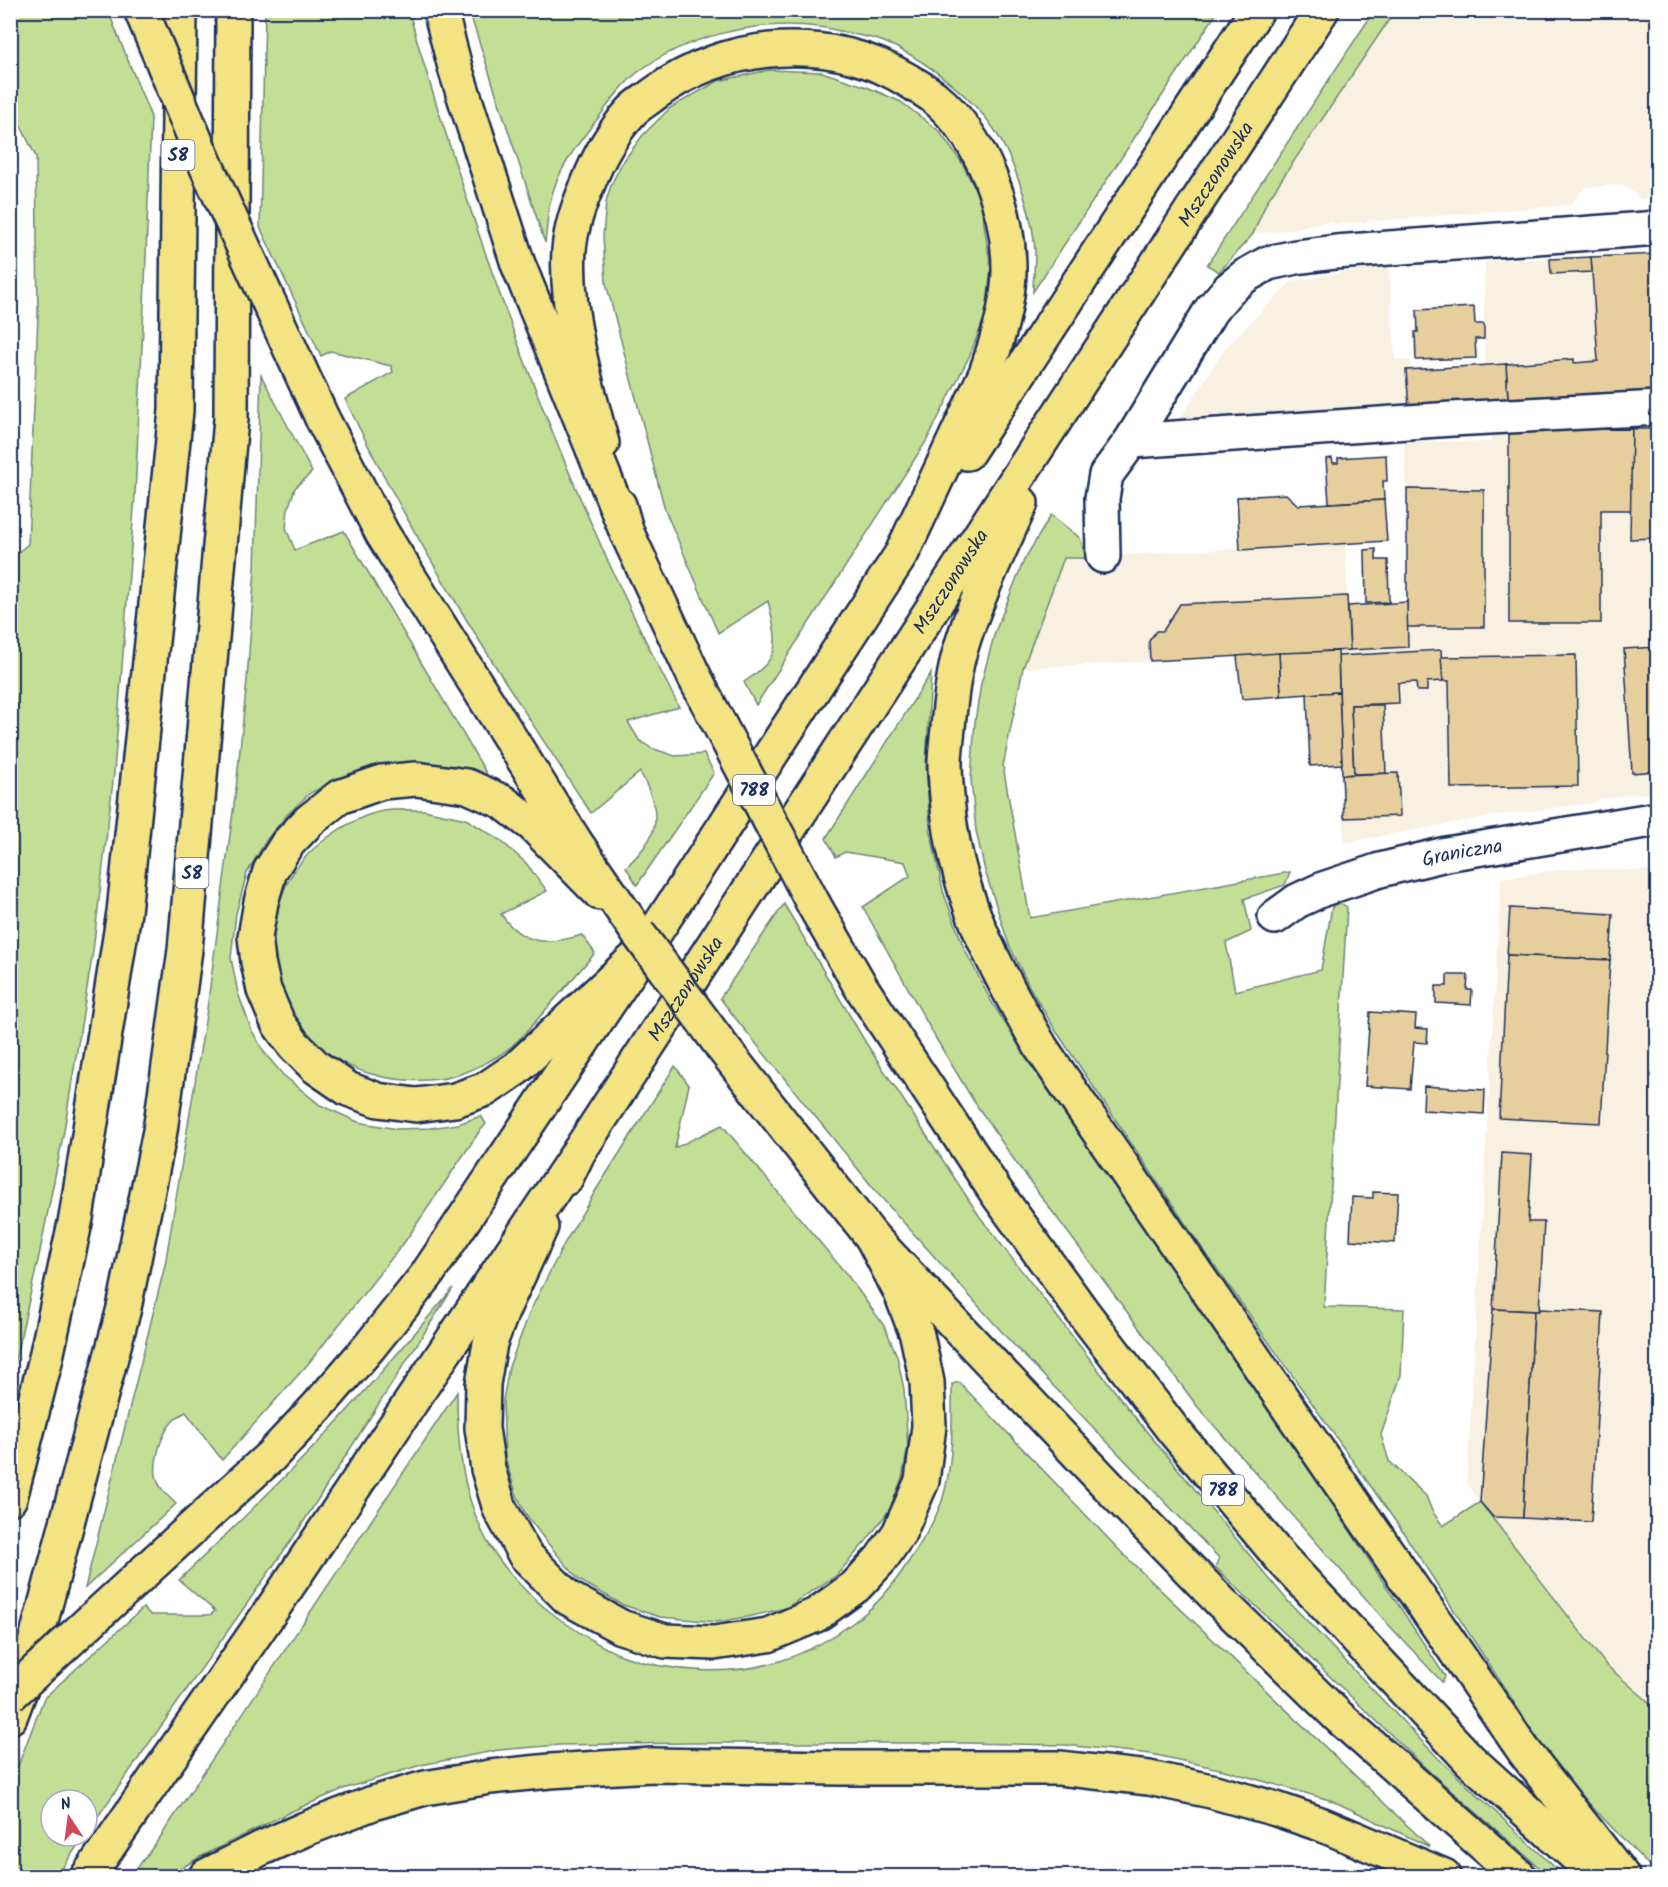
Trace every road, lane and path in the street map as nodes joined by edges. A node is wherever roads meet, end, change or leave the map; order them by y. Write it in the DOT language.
graph roads {
  1 [pos="141,10"];
  2 [pos="180,10"];
  3 [pos="233,10"];
  4 [pos="440,10"];
  5 [pos="1257,10"];
  6 [pos="1322,10"];
  7 [pos="1658,228"];
  8 [pos="1081,380"];
  9 [pos="1658,408"];
  10 [pos="1131,441"];
  11 [pos="627,533"];
  12 [pos="902,553"];
  13 [pos="1103,556"];
  14 [pos="1658,819"];
  15 [pos="572,852"];
  16 [pos="1275,917"];
  17 [pos="641,942"];
  18 [pos="578,1153"];
  19 [pos="872,1237"];
  20 [pos="10,1498"];
  21 [pos="10,1695"];
  22 [pos="10,1717"];
  23 [pos="88,1876"];
  24 [pos="206,1876"];
  25 [pos="1444,1876"];
  26 [pos="1519,1876"];
  27 [pos="1598,1876"];
  28 [pos="1622,1876"];
  1 -- 15 [label="main road, bridge"];
  2 -- 20 [label="main road, S8"];
  3 -- 22 [label="main road, S8"];
  4 -- 11 [label="main road"];
  5 -- 12 [label="main road"];
  6 -- 8 [label="main road, Mszczonowska"];
  7 -- 10 [label="street"];
  8 -- 18 [label="main road, Mszczonowska"];
  8 -- 28 [label="main road"];
  9 -- 10 [label="street"];
  10 -- 13 [label="street"];
  11 -- 12 [label="main road"];
  11 -- 27 [label="main road, 788, bridge"];
  12 -- 17 [label="main road"];
  14 -- 16 [label="street, Graniczna"];
  15 -- 17 [label="main road"];
  15 -- 17 [label="main road"];
  17 -- 19 [label="main road, bridge"];
  17 -- 21 [label="main road, bridge"];
  18 -- 19 [label="main road"];
  18 -- 23 [label="main road"];
  19 -- 26 [label="main road"];
  24 -- 25 [label="main road"];
}
